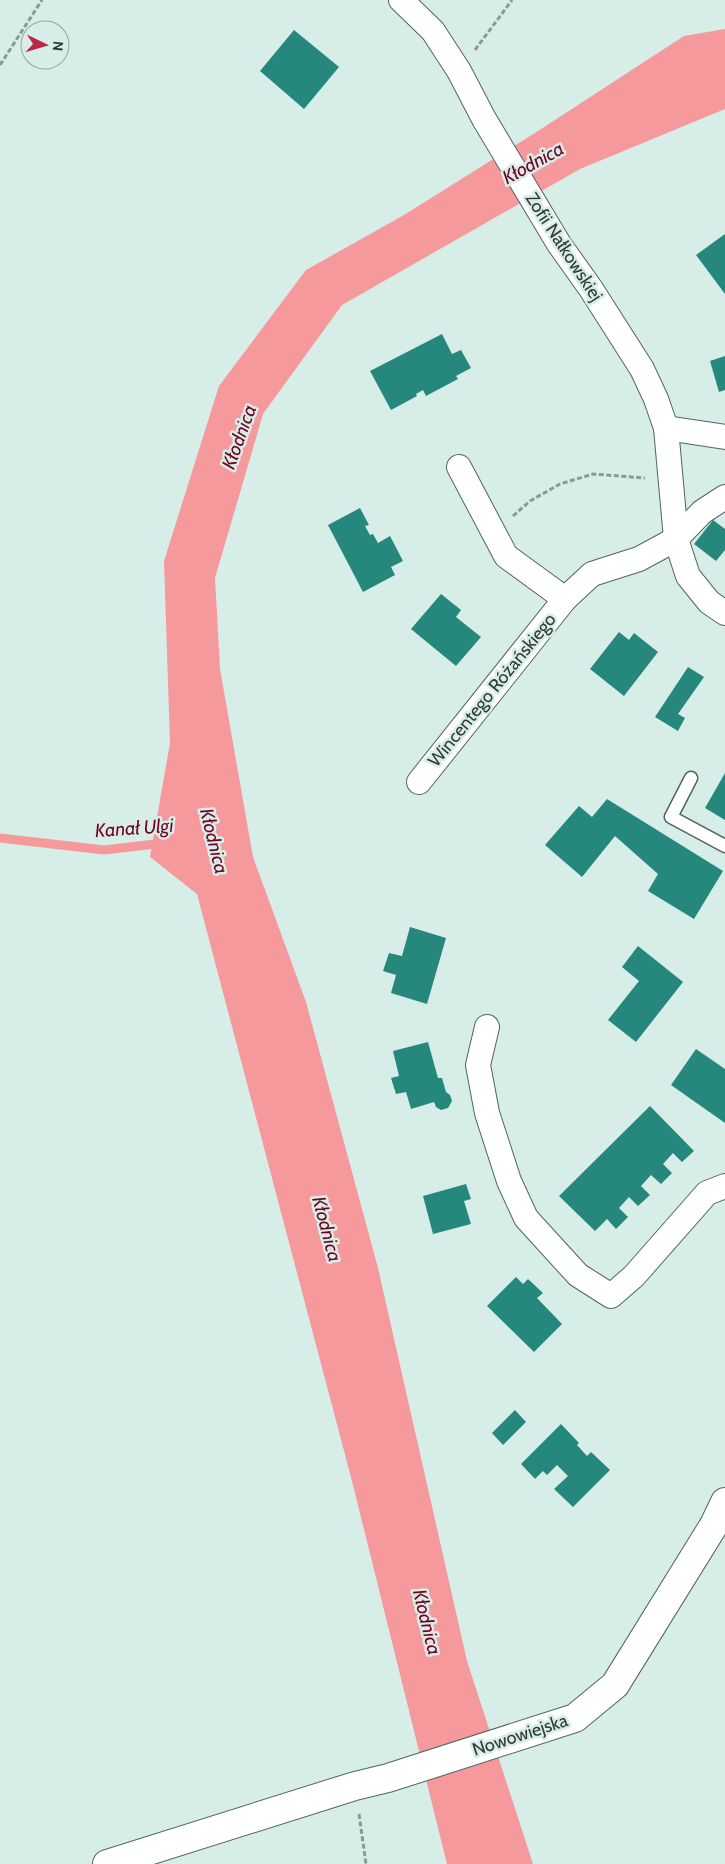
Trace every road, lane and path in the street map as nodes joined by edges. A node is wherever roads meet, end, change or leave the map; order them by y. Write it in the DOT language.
graph roads {
  1 [pos="42,0"];
  2 [pos="401,0"];
  3 [pos="512,0"];
  4 [pos="0,65"];
  5 [pos="459,70"];
  6 [pos="666,428"];
  7 [pos="725,437"];
  8 [pos="459,467"];
  9 [pos="672,480"];
  10 [pos="725,497"];
  11 [pos="494,533"];
  12 [pos="676,538"];
  13 [pos="564,599"];
  14 [pos="725,613"];
  15 [pos="691,778"];
  16 [pos="419,782"];
  17 [pos="725,846"];
  18 [pos="487,1027"];
  19 [pos="725,1186"];
  20 [pos="725,1502"];
  21 [pos="355,1786"];
  22 [pos="107,1864"];
  23 [pos="366,1864"];
  1 -- 4 [label="path"];
  2 -- 5 [label="street, Zofii Nałkowskiej"];
  3 -- 5 [label="path"];
  5 -- 6 [label="street, Zofii Nałkowskiej"];
  6 -- 7 [label="street"];
  6 -- 9 [label="street, Zofii Nałkowskiej"];
  8 -- 11 [label="street, Wincentego Różańskiego"];
  9 -- 11 [label="path"];
  9 -- 12 [label="street, Zofii Nałkowskiej"];
  10 -- 12 [label="street"];
  11 -- 13 [label="street, Wincentego Różańskiego"];
  12 -- 13 [label="street, Wincentego Różańskiego"];
  12 -- 14 [label="street, Zofii Nałkowskiej"];
  13 -- 16 [label="street, Wincentego Różańskiego"];
  15 -- 17 [label="lane"];
  18 -- 19 [label="street"];
  20 -- 21 [label="street, Nowowiejska"];
  21 -- 22 [label="street, Nowowiejska"];
  21 -- 23 [label="path"];
}
